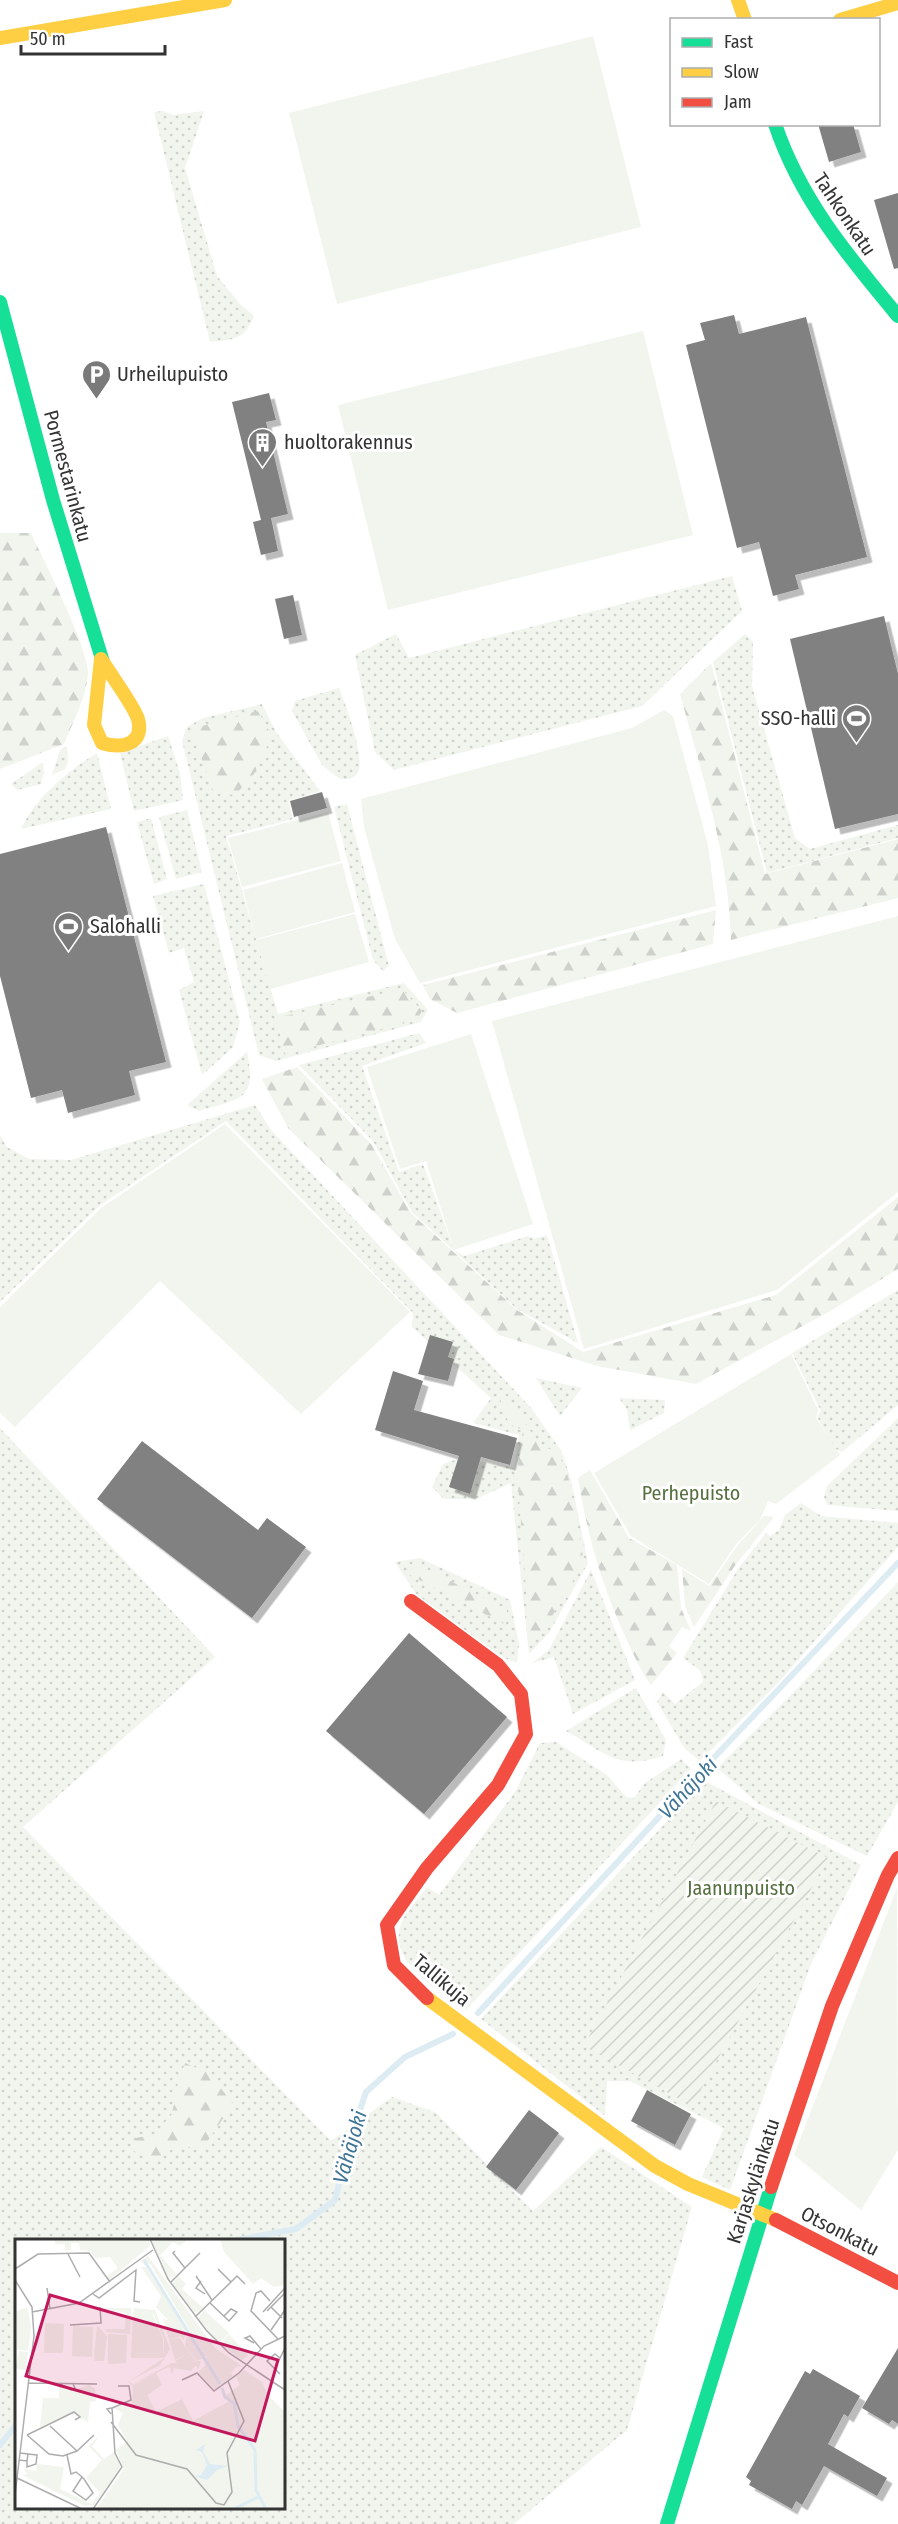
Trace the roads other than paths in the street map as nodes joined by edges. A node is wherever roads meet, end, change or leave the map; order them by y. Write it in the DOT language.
graph roads {
  1 [pos="225,0"];
  2 [pos="738,0"];
  3 [pos="898,3"];
  4 [pos="744,18"];
  5 [pos="847,18"];
  6 [pos="0,38"];
  7 [pos="776,126"];
  8 [pos="0,302"];
  9 [pos="898,316"];
  10 [pos="100,659"];
  11 [pos="411,1601"];
  12 [pos="898,1858"];
  13 [pos="764,2213"];
  14 [pos="898,2283"];
  15 [pos="667,2524"];
  1 -- 6 [label="street"];
  2 -- 4 [label="street"];
  3 -- 5 [label="street"];
  7 -- 9 [label="street, Tahkonkatu"];
  8 -- 10 [label="street, Pormestarinkatu"];
  10 -- 10 [label="street, Pormestarinkatu"];
  11 -- 13 [label="street, Tallikuja"];
  12 -- 13 [label="street, Karjaskylänkatu"];
  13 -- 14 [label="street, Otsonkatu"];
  13 -- 15 [label="street, Karjaskylänkatu"];
}
